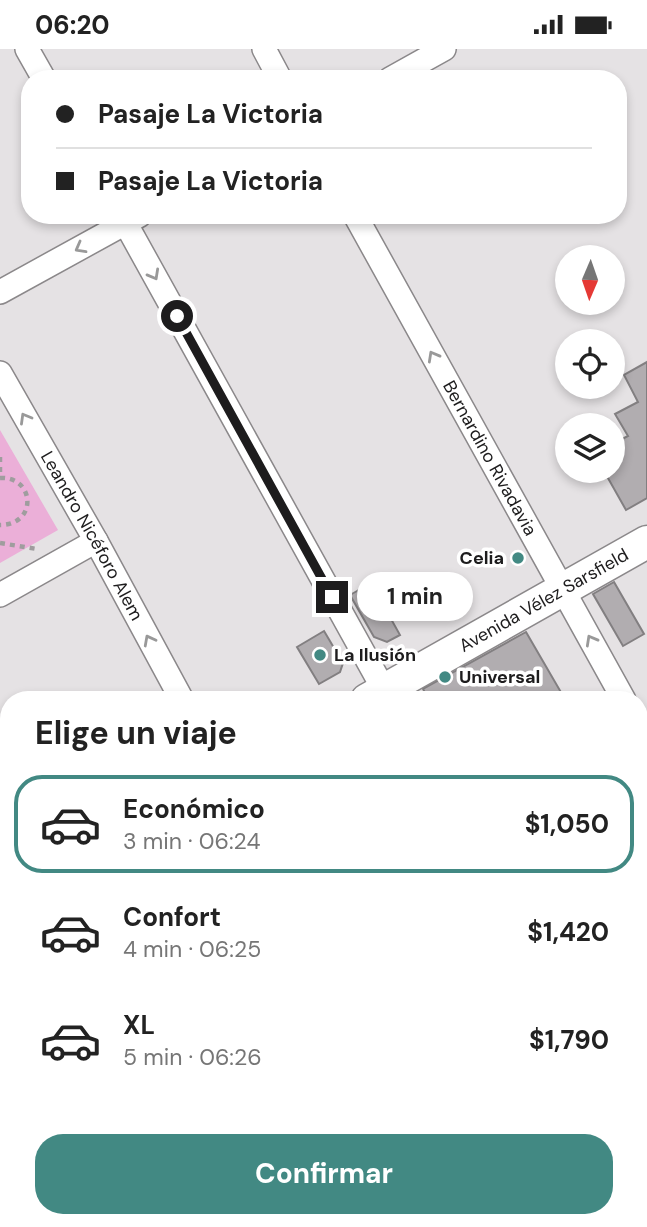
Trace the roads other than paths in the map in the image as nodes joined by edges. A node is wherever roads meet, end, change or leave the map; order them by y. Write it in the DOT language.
graph roads {
  1 [pos="27,49"];
  2 [pos="264,49"];
  3 [pos="444,49"];
  4 [pos="39,70"];
  5 [pos="275,70"];
  6 [pos="406,70"];
  7 [pos="119,224"];
  8 [pos="132,224"];
  9 [pos="360,224"];
  10 [pos="0,292"];
  11 [pos="0,373"];
  12 [pos="96,541"];
  13 [pos="647,542"];
  14 [pos="563,590"];
  15 [pos="0,595"];
  16 [pos="177,691"];
  17 [pos="373,691"];
  18 [pos="382,691"];
  19 [pos="619,691"];
  1 -- 4 [label="street"];
  2 -- 5 [label="street"];
  3 -- 6 [label="street"];
  7 -- 10 [label="street, one-way"];
  8 -- 17 [label="street, one-way"];
  14 -- 9 [label="street, Bernardino Rivadavia, one-way"];
  12 -- 11 [label="street, Leandro Nicéforo Alem, one-way"];
  12 -- 15 [label="street"];
  16 -- 12 [label="street, Leandro Nicéforo Alem, one-way"];
  13 -- 14 [label="main road, Avenida Vélez Sarsfield"];
  14 -- 18 [label="main road, Avenida Vélez Sarsfield"];
  19 -- 14 [label="street, Bernardino Rivadavia, one-way"];
}
